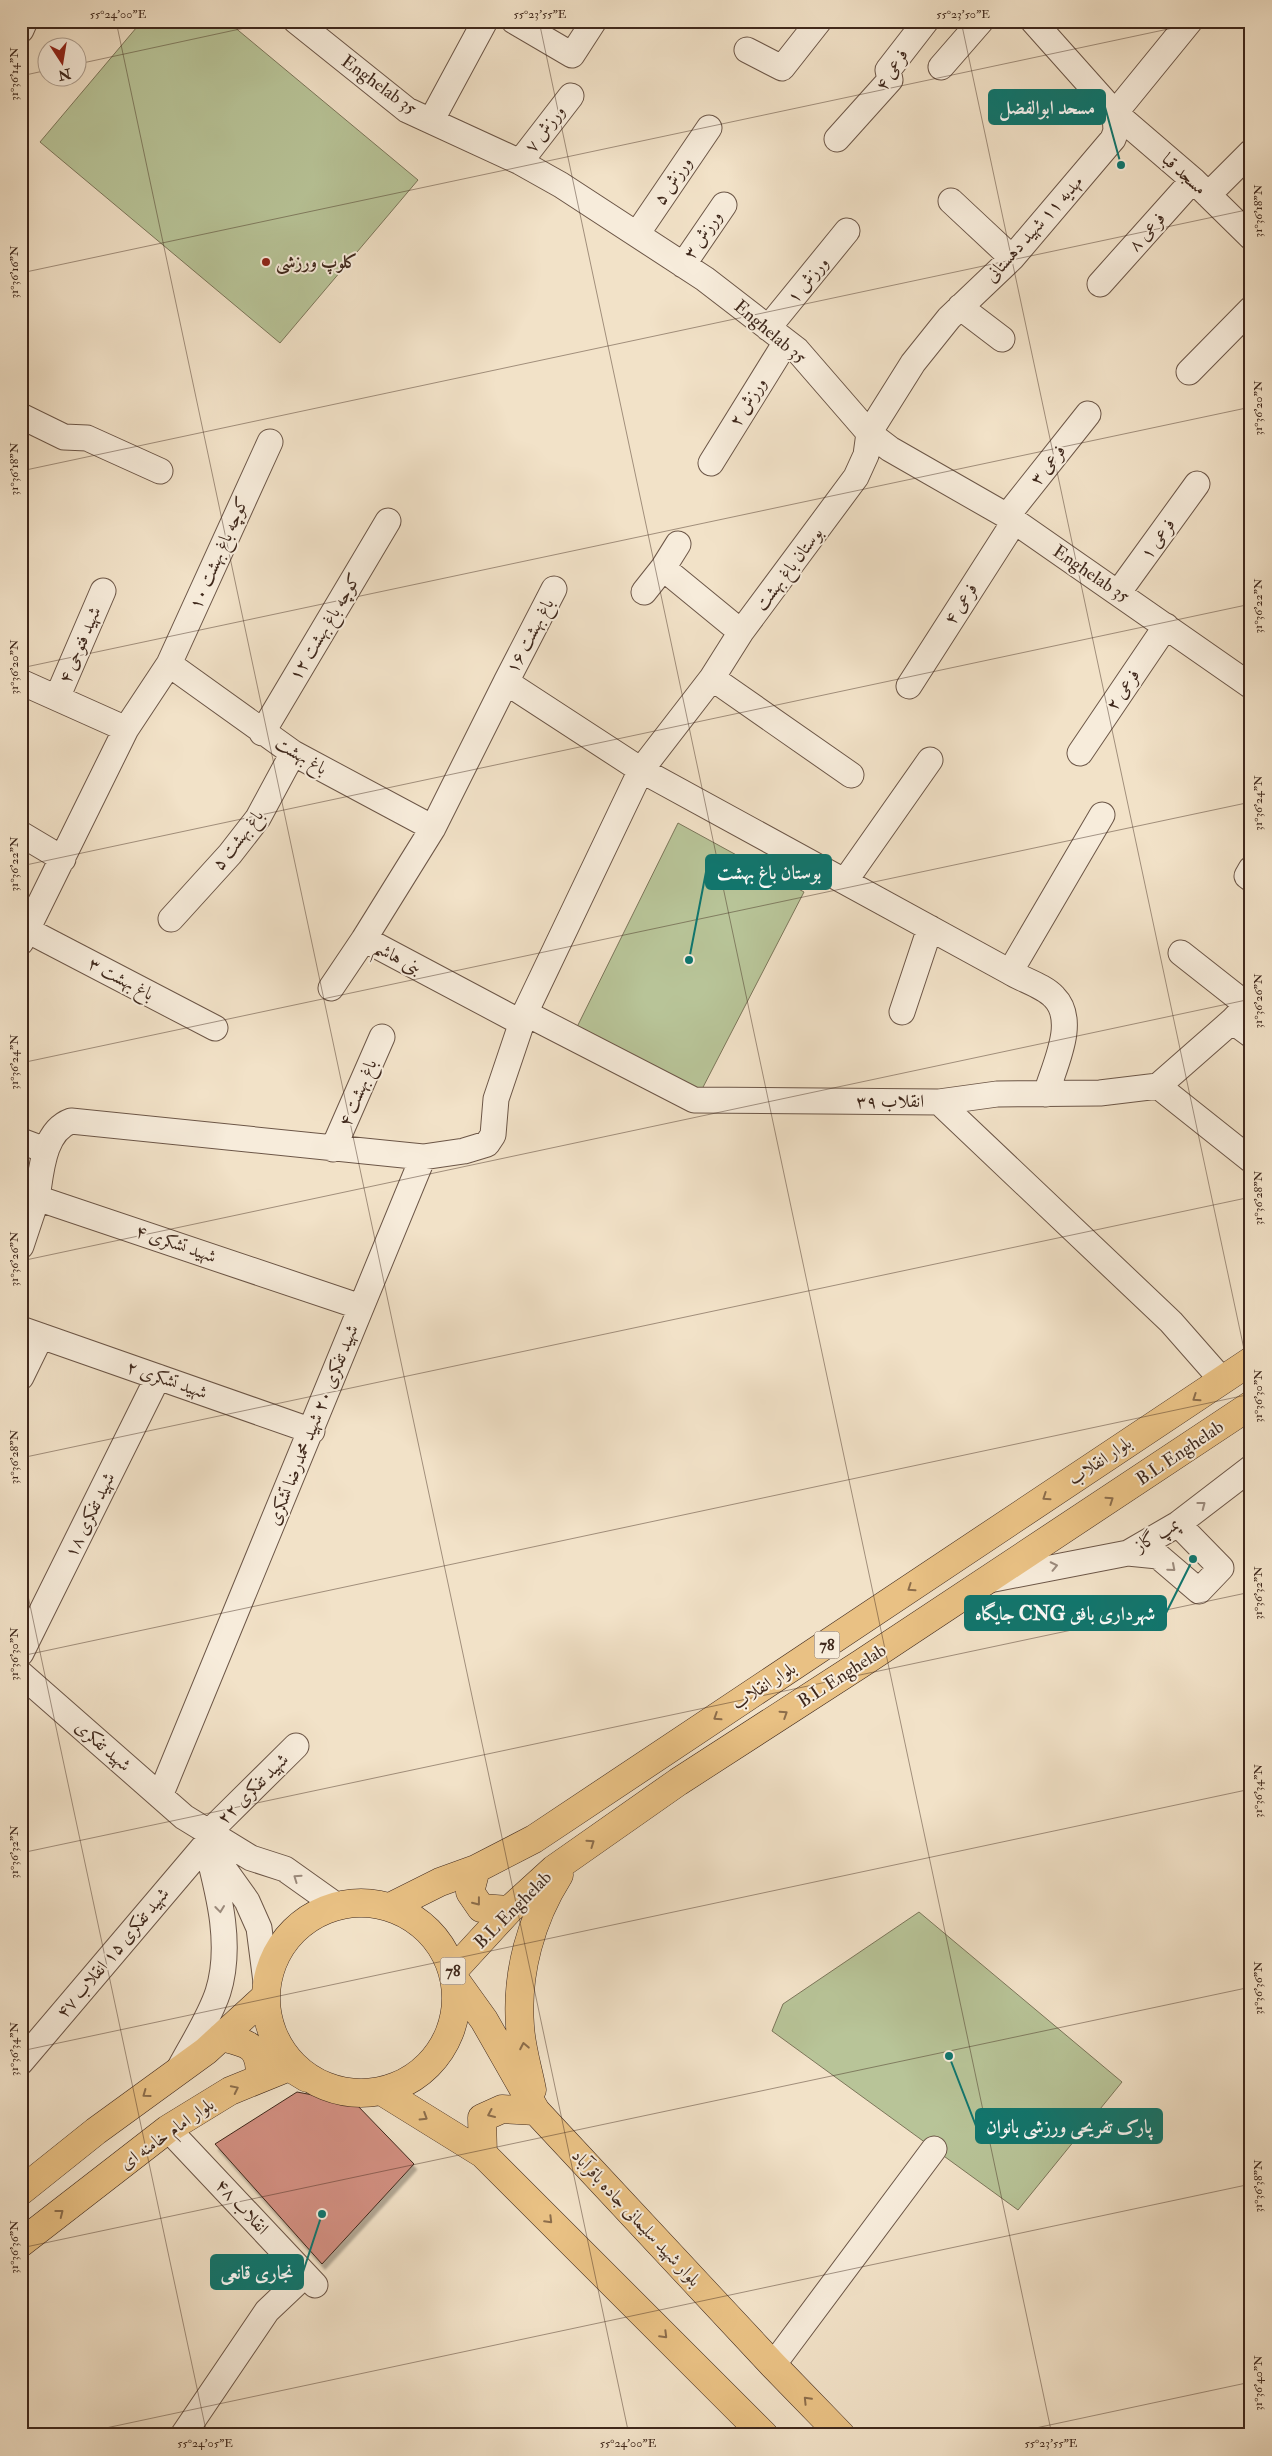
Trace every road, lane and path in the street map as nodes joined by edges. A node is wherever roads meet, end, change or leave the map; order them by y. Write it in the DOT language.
graph roads {
  1 [pos="25,21"];
  2 [pos="296,21"];
  3 [pos="485,21"];
  4 [pos="514,21"];
  5 [pos="594,21"];
  6 [pos="819,21"];
  7 [pos="926,21"];
  8 [pos="982,21"];
  9 [pos="1033,21"];
  10 [pos="1190,21"];
  11 [pos="21,30"];
  12 [pos="747,50"];
  13 [pos="940,67"];
  14 [pos="571,96"];
  15 [pos="1116,113"];
  16 [pos="431,121"];
  17 [pos="709,128"];
  18 [pos="836,139"];
  19 [pos="1251,152"];
  20 [pos="520,162"];
  21 [pos="1201,188"];
  22 [pos="951,201"];
  23 [pos="724,205"];
  24 [pos="847,231"];
  25 [pos="637,234"];
  26 [pos="1251,237"];
  27 [pos="1012,258"];
  28 [pos="683,265"];
  29 [pos="1100,284"];
  30 [pos="960,307"];
  31 [pos="1251,309"];
  32 [pos="777,335"];
  33 [pos="1002,339"];
  34 [pos="1189,372"];
  35 [pos="1088,414"];
  36 [pos="21,416"];
  37 [pos="869,433"];
  38 [pos="270,442"];
  39 [pos="711,463"];
  40 [pos="160,471"];
  41 [pos="1197,484"];
  42 [pos="1011,519"];
  43 [pos="388,521"];
  44 [pos="678,544"];
  45 [pos="663,568"];
  46 [pos="554,589"];
  47 [pos="103,591"];
  48 [pos="644,592"];
  49 [pos="1118,593"];
  50 [pos="1166,626"];
  51 [pos="741,632"];
  52 [pos="169,664"];
  53 [pos="712,678"];
  54 [pos="506,682"];
  55 [pos="22,684"];
  56 [pos="909,686"];
  57 [pos="1251,686"];
  58 [pos="57,698"];
  59 [pos="126,729"];
  60 [pos="262,733"];
  61 [pos="293,753"];
  62 [pos="1080,753"];
  63 [pos="930,760"];
  64 [pos="641,770"];
  65 [pos="852,775"];
  66 [pos="1102,815"];
  67 [pos="434,828"];
  68 [pos="21,834"];
  69 [pos="63,859"];
  70 [pos="1251,870"];
  71 [pos="1251,879"];
  72 [pos="845,881"];
  73 [pos="171,919"];
  74 [pos="930,928"];
  75 [pos="24,936"];
  76 [pos="364,940"];
  77 [pos="1181,953"];
  78 [pos="1010,972"];
  79 [pos="331,988"];
  80 [pos="902,1012"];
  81 [pos="1245,1015"];
  82 [pos="524,1018"];
  83 [pos="215,1028"];
  84 [pos="382,1037"];
  85 [pos="1158,1086"];
  86 [pos="1046,1094"];
  87 [pos="939,1102"];
  88 [pos="21,1141"];
  89 [pos="45,1150"];
  90 [pos="333,1150"];
  91 [pos="423,1157"];
  92 [pos="1251,1160"];
  93 [pos="37,1198"];
  94 [pos="21,1246"];
  95 [pos="362,1307"];
  96 [pos="31,1333"];
  97 [pos="1251,1361"];
  98 [pos="21,1377"];
  99 [pos="158,1377"];
  100 [pos="1222,1380"];
  101 [pos="1251,1404"];
  102 [pos="312,1431"];
  103 [pos="1251,1468"];
  104 [pos="1178,1524"];
  105 [pos="1128,1553"];
  106 [pos="989,1580"];
  107 [pos="21,1653"];
  108 [pos="21,1674"];
  109 [pos="296,1746"];
  110 [pos="160,1796"];
  111 [pos="208,1838"];
  112 [pos="568,1859"];
  113 [pos="476,1869"];
  114 [pos="337,1906"];
  115 [pos="390,1907"];
  116 [pos="509,1910"];
  117 [pos="454,1976"];
  118 [pos="265,1990"];
  119 [pos="221,2037"];
  120 [pos="21,2062"];
  121 [pos="178,2071"];
  122 [pos="260,2077"];
  123 [pos="325,2088"];
  124 [pos="383,2092"];
  125 [pos="536,2111"];
  126 [pos="168,2129"];
  127 [pos="934,2149"];
  128 [pos="483,2154"];
  129 [pos="21,2191"];
  130 [pos="21,2243"];
  131 [pos="773,2365"];
  132 [pos="183,2435"];
  133 [pos="764,2435"];
  134 [pos="842,2435"];
  1 -- 11 [label="street"];
  2 -- 16 [label="street, Enghelab 35"];
  3 -- 16 [label="street"];
  4 -- 5 [label="street"];
  6 -- 12 [label="street"];
  7 -- 18 [label="street, فرعی ۴"];
  8 -- 13 [label="street"];
  9 -- 15 [label="street, مسجد قبا"];
  10 -- 15 [label="street"];
  14 -- 20 [label="street, ورزش ۷"];
  15 -- 21 [label="street, مسجد قبا"];
  15 -- 27 [label="street, مهدیه ۱۱ شهید دهستانی"];
  16 -- 20 [label="street, Enghelab 35"];
  17 -- 25 [label="street, ورزش ۵"];
  19 -- 21 [label="street, فرعی ۸"];
  20 -- 25 [label="street, Enghelab 35"];
  21 -- 26 [label="street, مسجد قبا"];
  21 -- 29 [label="street, فرعی ۸"];
  22 -- 27 [label="street"];
  23 -- 28 [label="street, ورزش ۳"];
  24 -- 32 [label="street, ورزش ۱"];
  25 -- 28 [label="street, Enghelab 35"];
  27 -- 30 [label="street, مهدیه ۱۱ شهید دهستانی"];
  28 -- 32 [label="street, Enghelab 35"];
  30 -- 33 [label="street"];
  30 -- 37 [label="street, مهدیه ۱۱ شهید دهستانی"];
  31 -- 34 [label="street"];
  32 -- 37 [label="street, Enghelab 35"];
  32 -- 39 [label="street, ورزش ۲"];
  35 -- 42 [label="street, فرعی ۳"];
  36 -- 40 [label="street"];
  37 -- 42 [label="street, Enghelab 35"];
  37 -- 51 [label="street, بوستان باغ بهشت"];
  38 -- 52 [label="street, کوچه باغ بهشت ۱۰"];
  41 -- 49 [label="street, فرعی ۱"];
  42 -- 49 [label="street, Enghelab 35"];
  42 -- 56 [label="street, فرعی ۴"];
  43 -- 60 [label="street, کوچه باغ بهشت ۱۲"];
  44 -- 45 [label="street"];
  45 -- 48 [label="street"];
  45 -- 51 [label="street"];
  46 -- 54 [label="street, باغ بهشت ۱۶"];
  47 -- 58 [label="street, شهید فتوحی ۴"];
  49 -- 50 [label="street, Enghelab 35"];
  50 -- 57 [label="street, Enghelab 35"];
  50 -- 62 [label="street, فرعی ۲"];
  51 -- 53 [label="street, بوستان باغ بهشت"];
  52 -- 59 [label="street"];
  52 -- 60 [label="street, باغ بهشت"];
  53 -- 64 [label="street, بوستان باغ بهشت"];
  53 -- 65 [label="street"];
  54 -- 64 [label="street"];
  54 -- 67 [label="street"];
  55 -- 58 [label="street"];
  58 -- 59 [label="street"];
  59 -- 69 [label="street"];
  60 -- 61 [label="street, باغ بهشت"];
  61 -- 67 [label="street, باغ بهشت"];
  61 -- 73 [label="street, باغ بهشت ۵"];
  63 -- 72 [label="street"];
  64 -- 72 [label="street"];
  64 -- 82 [label="street, بوستان باغ بهشت"];
  66 -- 78 [label="street"];
  67 -- 76 [label="street, بنی هاشم"];
  68 -- 69 [label="street"];
  69 -- 75 [label="street"];
  70 -- 71 [label="street"];
  72 -- 74 [label="street"];
  74 -- 78 [label="street"];
  74 -- 80 [label="street"];
  75 -- 83 [label="street, باغ بهشت ۳"];
  76 -- 79 [label="street"];
  76 -- 82 [label="street, بنی هاشم"];
  77 -- 81 [label="street"];
  78 -- 86 [label="street"];
  81 -- 85 [label="street"];
  82 -- 87 [label="street, انقلاب ۳۹"];
  82 -- 91 [label="street, بوستان باغ بهشت"];
  84 -- 90 [label="street, باغ بهشت ۴"];
  85 -- 86 [label="street"];
  85 -- 92 [label="street"];
  86 -- 87 [label="street"];
  87 -- 100 [label="street, انقلاب ۳۹"];
  88 -- 89 [label="street"];
  89 -- 90 [label="street"];
  89 -- 93 [label="street"];
  90 -- 91 [label="street"];
  91 -- 95 [label="street, شهید تفکری ۲۰ شهید محمدرضا تشکری"];
  93 -- 94 [label="street"];
  93 -- 95 [label="street, شهید تشکری ۴"];
  95 -- 102 [label="street, شهید تفکری ۲۰ شهید محمدرضا تشکری"];
  96 -- 98 [label="street"];
  96 -- 99 [label="street, شهید تشکری ۲"];
  97 -- 100 [label="main road, بلوار انقلاب / 78"];
  99 -- 102 [label="street, شهید تشکری ۲"];
  99 -- 107 [label="street, شهید تفکری ۱۸"];
  100 -- 113 [label="main road, بلوار انقلاب / 78, one-way"];
  106 -- 101 [label="main road, B.L Enghelab / 78, one-way"];
  102 -- 110 [label="street, شهید تفکری ۲۰ شهید محمدرضا تشکری"];
  104 -- 103 [label="street, پمپ گاز, one-way"];
  104 -- 105 [label="street, پمپ گاز"];
  105 -- 104 [label="street, one-way"];
  106 -- 105 [label="street, پمپ گاز, one-way"];
  112 -- 106 [label="main road, B.L Enghelab / 78, one-way"];
  108 -- 110 [label="street, شهید تفکری"];
  109 -- 111 [label="street, شهید تفکری ۲۲"];
  110 -- 111 [label="street, شهید تفکری"];
  114 -- 111 [label="street, شهید تفکری, one-way"];
  111 -- 118 [label="street"];
  111 -- 120 [label="street, شهید تفکری ۱۵ انقلاب ۴۷"];
  111 -- 121 [label="street, one-way"];
  112 -- 116 [label="main road, B.L Enghelab / 78"];
  125 -- 112 [label="main road, one-way"];
  113 -- 115 [label="main road, بلوار انقلاب / 78"];
  113 -- 116 [label="main road, one-way"];
  114 -- 115 [label="main road, 78"];
  114 -- 118 [label="main road, 78"];
  115 -- 117 [label="main road, 78"];
  116 -- 117 [label="main road, B.L Enghelab / 78"];
  117 -- 124 [label="main road, 78"];
  117 -- 125 [label="main road, بلوار شهید سلیمانی جاده باقرآباد"];
  118 -- 119 [label="main road, 78"];
  118 -- 123 [label="main road, 78"];
  119 -- 121 [label="main road, 78"];
  119 -- 122 [label="main road"];
  121 -- 129 [label="main road, 78, one-way"];
  122 -- 123 [label="main road, بلوار امام خامنه ای / 78"];
  126 -- 122 [label="main road, بلوار امام خامنه ای / 78, one-way"];
  123 -- 124 [label="main road, 78"];
  124 -- 128 [label="main road, one-way"];
  125 -- 128 [label="main road, one-way"];
  125 -- 131 [label="main road, بلوار شهید سلیمانی جاده باقرآباد"];
  130 -- 126 [label="main road, بلوار امام خامنه ای / 78, one-way"];
  126 -- 132 [label="street, انقلاب ۴۸"];
  127 -- 131 [label="street"];
  128 -- 133 [label="main road, one-way"];
  134 -- 131 [label="main road, بلوار شهید سلیمانی جاده باقرآباد, one-way"];
}
